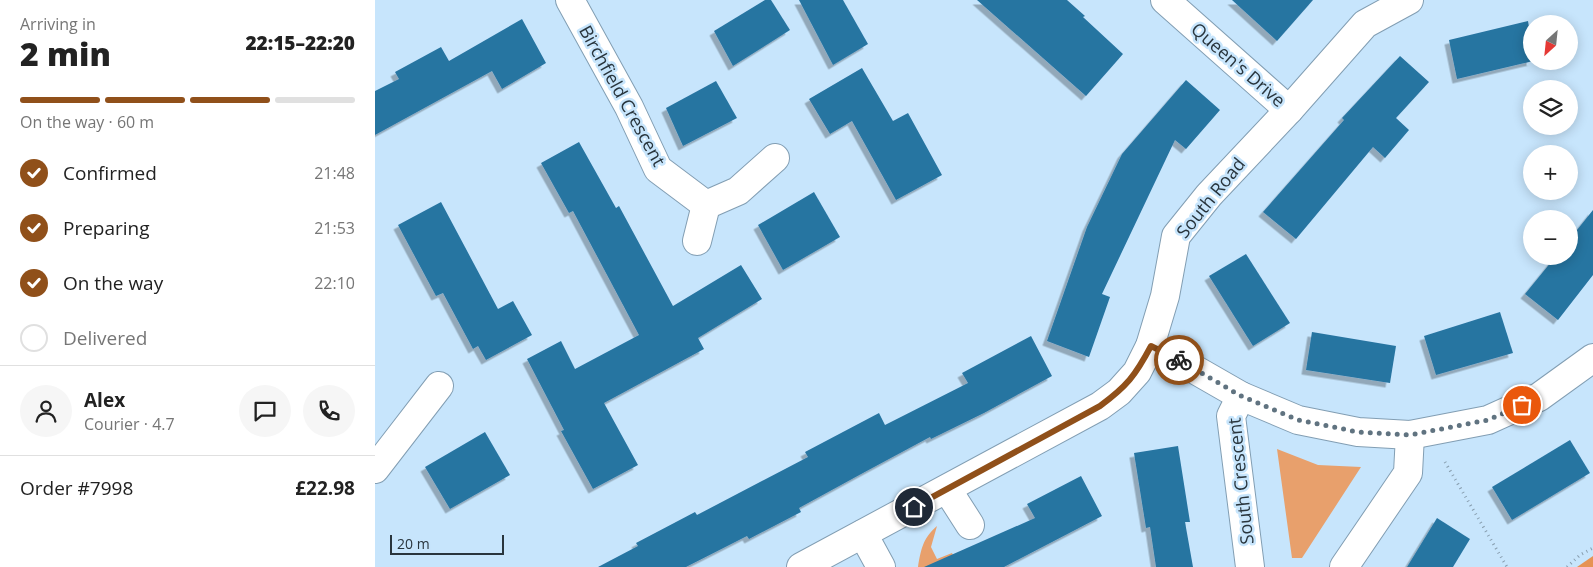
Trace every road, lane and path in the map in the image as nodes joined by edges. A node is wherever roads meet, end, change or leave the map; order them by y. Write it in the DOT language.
graph roads {
  1 [pos="570,0"];
  2 [pos="1165,0"];
  3 [pos="1409,0"];
  4 [pos="1289,110"];
  5 [pos="775,158"];
  6 [pos="706,204"];
  7 [pos="697,241"];
  8 [pos="1151,346"];
  9 [pos="1593,358"];
  10 [pos="439,386"];
  11 [pos="1241,396"];
  12 [pos="1439,430"];
  13 [pos="1410,435"];
  14 [pos="375,470"];
  15 [pos="947,488"];
  16 [pos="970,525"];
  17 [pos="863,534"];
  18 [pos="1593,548"];
  19 [pos="801,567"];
  20 [pos="881,567"];
  21 [pos="1250,567"];
  22 [pos="1344,567"];
  23 [pos="1507,567"];
  24 [pos="1567,567"];
  1 -- 6 [label="street, Birchfield Crescent"];
  2 -- 4 [label="street, Queen's Drive"];
  3 -- 4 [label="street, South Road"];
  4 -- 8 [label="street, South Road"];
  5 -- 6 [label="street"];
  6 -- 7 [label="street"];
  8 -- 11 [label="street, South Crescent"];
  8 -- 15 [label="street, South Road"];
  9 -- 12 [label="street, South Crescent"];
  10 -- 14 [label="street"];
  11 -- 13 [label="street, South Crescent"];
  11 -- 21 [label="street, South Crescent"];
  12 -- 13 [label="street, South Crescent"];
  12 -- 23 [label="path"];
  13 -- 22 [label="street"];
  15 -- 16 [label="street"];
  15 -- 17 [label="street, South Road"];
  17 -- 19 [label="street, South Road"];
  17 -- 20 [label="street"];
  18 -- 24 [label="path"];
}
